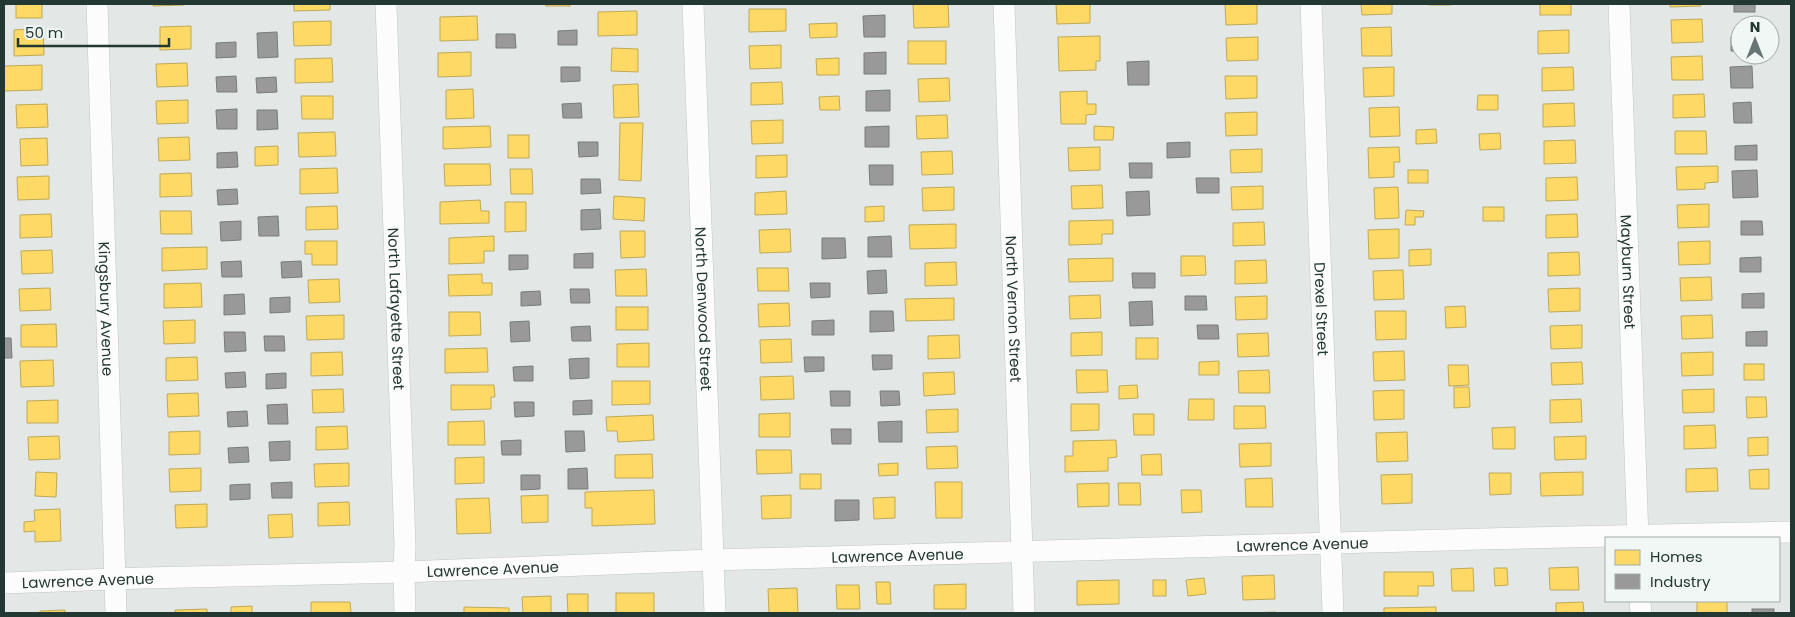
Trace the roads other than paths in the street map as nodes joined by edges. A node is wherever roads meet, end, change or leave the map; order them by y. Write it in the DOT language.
graph roads {
  1 [pos="97,4"];
  2 [pos="386,4"];
  3 [pos="693,4"];
  4 [pos="1004,4"];
  5 [pos="1311,4"];
  6 [pos="1619,4"];
  7 [pos="1791,532"];
  8 [pos="1638,537"];
  9 [pos="1605,538"];
  10 [pos="1330,543"];
  11 [pos="1022,552"];
  12 [pos="712,560"];
  13 [pos="404,572"];
  14 [pos="115,580"];
  15 [pos="4,584"];
  16 [pos="116,613"];
  17 [pos="405,613"];
  18 [pos="715,613"];
  19 [pos="1024,613"];
  20 [pos="1333,613"];
  1 -- 14 [label="street, Kingsbury Avenue"];
  2 -- 13 [label="street, North Lafayette Street"];
  3 -- 12 [label="street, North Denwood Street"];
  4 -- 11 [label="street, North Vernon Street"];
  5 -- 10 [label="street, Drexel Street"];
  6 -- 8 [label="street, Mayburn Street"];
  7 -- 8 [label="street, Lawrence Avenue"];
  9 -- 10 [label="street, Lawrence Avenue"];
  10 -- 11 [label="street, Lawrence Avenue"];
  10 -- 20 [label="street, Drexel Street"];
  11 -- 12 [label="street, Lawrence Avenue"];
  11 -- 19 [label="street, North Vernon Street"];
  12 -- 13 [label="street, Lawrence Avenue"];
  12 -- 18 [label="street, North Denwood Street"];
  13 -- 14 [label="street, Lawrence Avenue"];
  13 -- 17 [label="street, North Lafayette Street"];
  14 -- 15 [label="street, Lawrence Avenue"];
  14 -- 16 [label="street, Kingsbury Avenue"];
}
